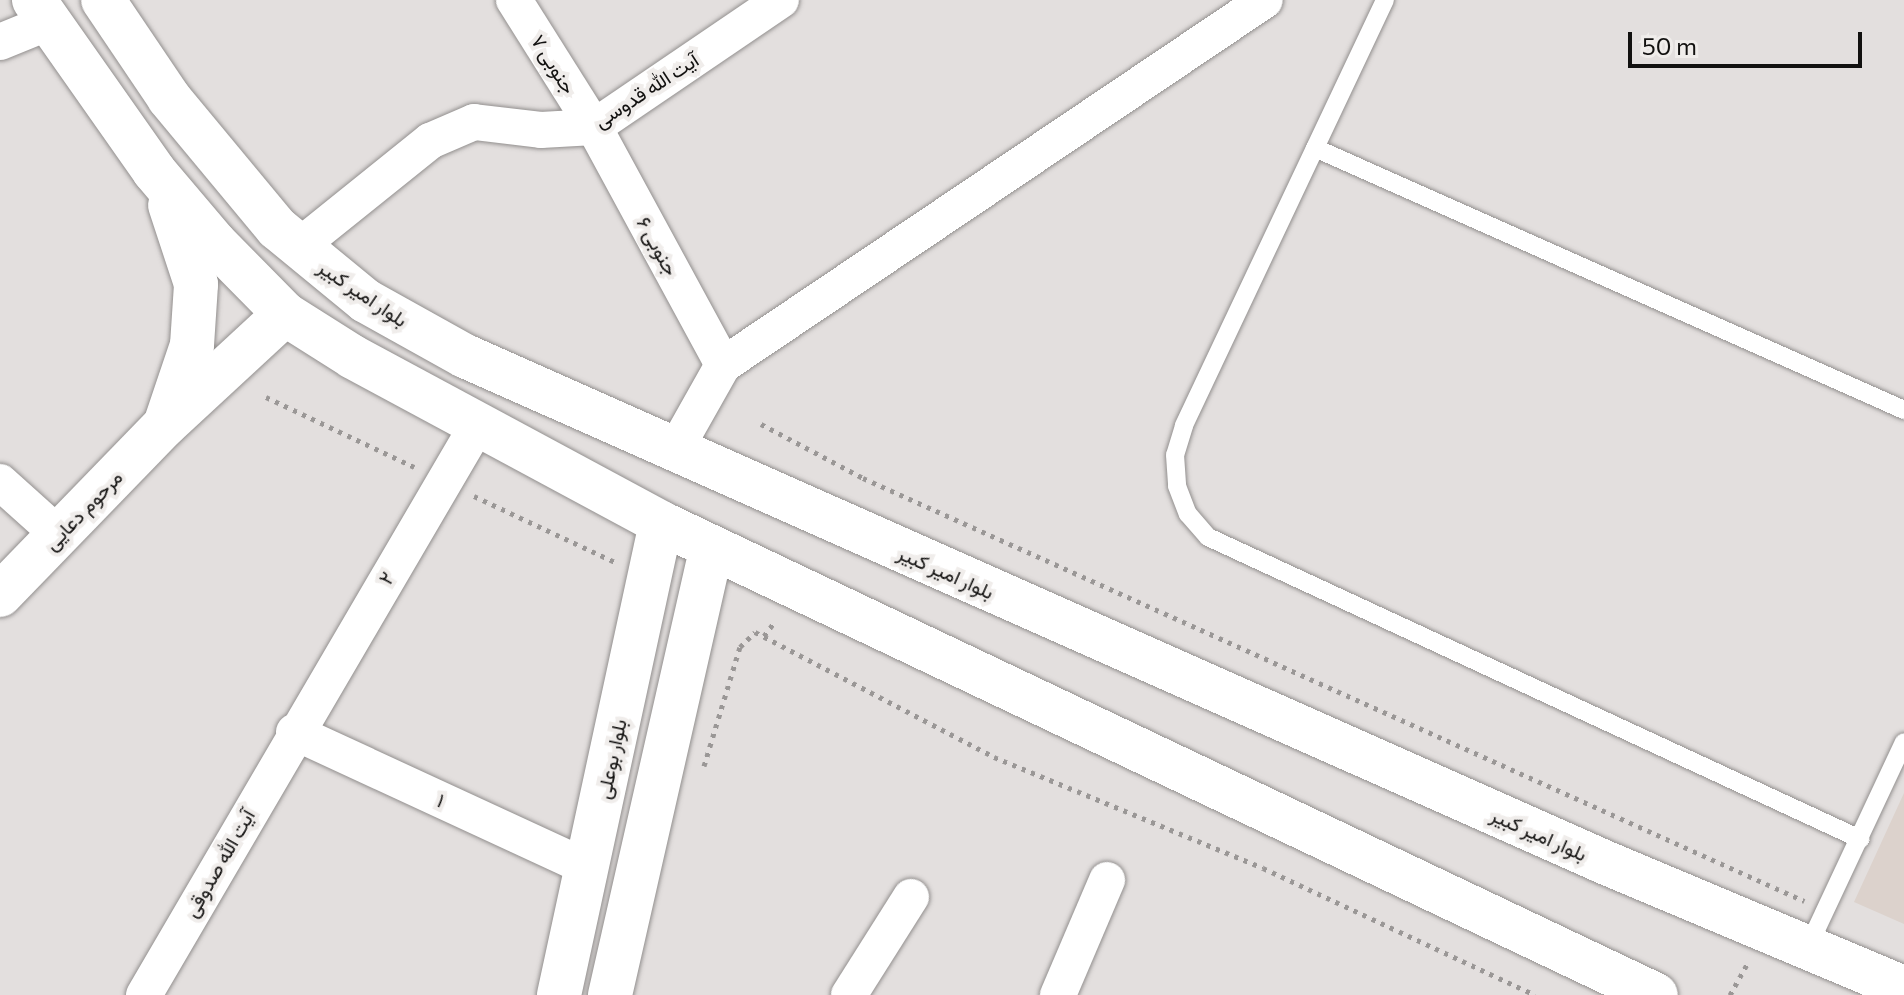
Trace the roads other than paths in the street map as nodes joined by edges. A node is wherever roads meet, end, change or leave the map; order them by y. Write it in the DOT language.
graph roads {
  1 [pos="103,0"];
  2 [pos="514,0"];
  3 [pos="781,0"];
  4 [pos="1265,0"];
  5 [pos="1385,0"];
  6 [pos="41,11"];
  7 [pos="0,42"];
  8 [pos="594,127"];
  9 [pos="1315,148"];
  10 [pos="154,171"];
  11 [pos="297,248"];
  12 [pos="285,314"];
  13 [pos="723,365"];
  14 [pos="1904,410"];
  15 [pos="478,424"];
  16 [pos="165,425"];
  17 [pos="674,452"];
  18 [pos="0,482"];
  19 [pos="661,523"];
  20 [pos="59,535"];
  21 [pos="712,547"];
  22 [pos="0,595"];
  23 [pos="294,732"];
  24 [pos="1904,742"];
  25 [pos="1860,839"];
  26 [pos="588,868"];
  27 [pos="1107,880"];
  28 [pos="911,897"];
  29 [pos="1807,950"];
  30 [pos="1904,988"];
  31 [pos="144,995"];
  32 [pos="559,995"];
  33 [pos="610,995"];
  34 [pos="849,995"];
  35 [pos="1058,995"];
  36 [pos="1656,995"];
  1 -- 11 [label="main road, بلوار امیر کبیر"];
  2 -- 8 [label="street, ۷ جنوبی"];
  3 -- 8 [label="street, آیت الله قدوسی"];
  4 -- 13 [label="street"];
  5 -- 9 [label="lane"];
  6 -- 7 [label="street"];
  6 -- 10 [label="main road"];
  8 -- 11 [label="street, آیت الله قدوسی"];
  8 -- 13 [label="street, ۶ جنوبی"];
  9 -- 14 [label="lane"];
  9 -- 25 [label="lane"];
  10 -- 12 [label="main road"];
  10 -- 16 [label="main road"];
  11 -- 17 [label="main road, بلوار امیر کبیر"];
  12 -- 15 [label="main road"];
  12 -- 16 [label="main road, مرحوم دعایی"];
  13 -- 17 [label="street"];
  15 -- 19 [label="main road"];
  15 -- 23 [label="street, ۲"];
  16 -- 20 [label="main road, مرحوم دعایی"];
  17 -- 29 [label="main road, بلوار امیر کبیر"];
  18 -- 20 [label="street"];
  19 -- 21 [label="main road"];
  19 -- 26 [label="main road, بلوار بوعلی"];
  20 -- 22 [label="main road, مرحوم دعایی"];
  21 -- 33 [label="main road"];
  21 -- 36 [label="main road"];
  23 -- 26 [label="street, ۱"];
  23 -- 31 [label="street, آیت الله صدوقی"];
  24 -- 25 [label="lane"];
  25 -- 29 [label="lane"];
  26 -- 32 [label="main road, بلوار بوعلی"];
  27 -- 35 [label="street"];
  28 -- 34 [label="street"];
  29 -- 30 [label="main road, بلوار امیر کبیر"];
}
